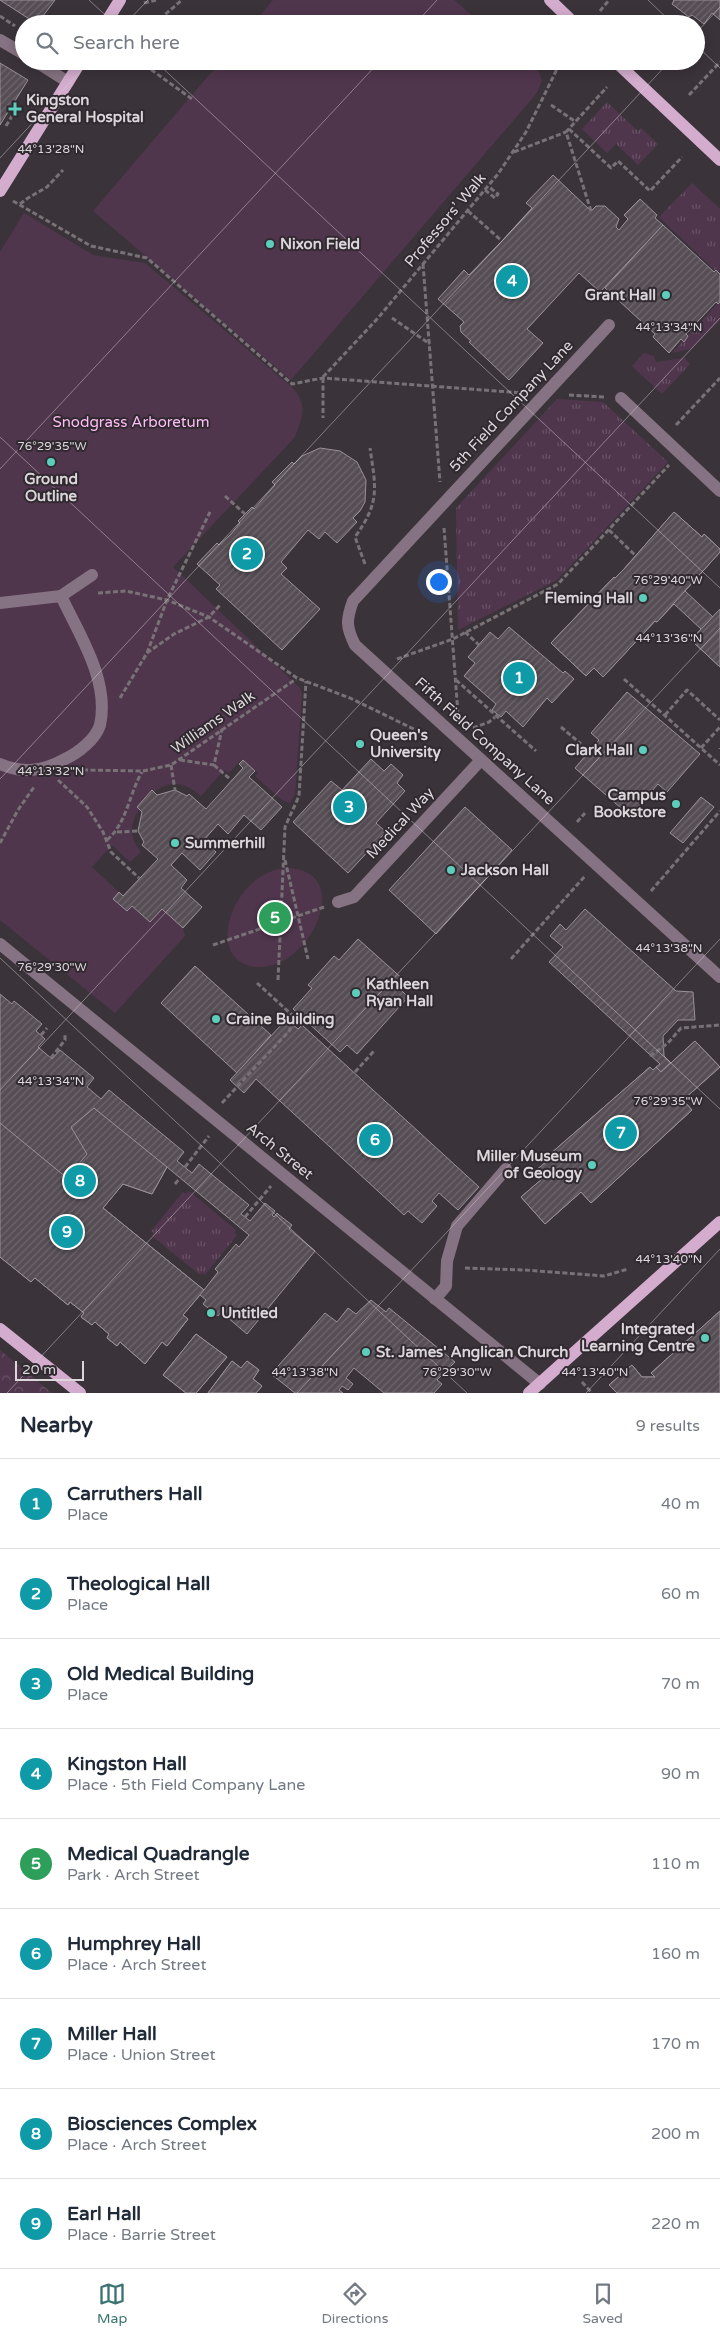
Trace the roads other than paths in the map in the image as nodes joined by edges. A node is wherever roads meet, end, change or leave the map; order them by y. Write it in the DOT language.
graph roads {
  1 [pos="120,0"];
  2 [pos="550,0"];
  3 [pos="111,15"];
  4 [pos="566,15"];
  5 [pos="0,40"];
  6 [pos="15,49"];
  7 [pos="49,70"];
  8 [pos="75,70"];
  9 [pos="625,70"];
  10 [pos="68,82"];
  11 [pos="720,160"];
  12 [pos="0,191"];
  13 [pos="608,326"];
  14 [pos="620,398"];
  15 [pos="720,491"];
  16 [pos="440,507"];
  17 [pos="92,575"];
  18 [pos="62,596"];
  19 [pos="0,603"];
  20 [pos="481,760"];
  21 [pos="0,764"];
  22 [pos="338,902"];
  23 [pos="0,944"];
  24 [pos="720,977"];
  25 [pos="506,1169"];
  26 [pos="720,1222"];
  27 [pos="436,1299"];
  28 [pos="0,1328"];
  29 [pos="540,1384"];
  30 [pos="80,1393"];
  31 [pos="529,1393"];
  1 -- 3 [label="main road"];
  2 -- 4 [label="main road"];
  5 -- 6 [label="street"];
  7 -- 10 [label="street"];
  8 -- 10 [label="main road"];
  9 -- 11 [label="main road"];
  10 -- 12 [label="main road"];
  13 -- 16 [label="street, 5th Field Company Lane"];
  14 -- 15 [label="street"];
  16 -- 20 [label="street, Fifth Field Company Lane"];
  17 -- 18 [label="street"];
  18 -- 19 [label="street"];
  18 -- 21 [label="street"];
  20 -- 22 [label="street, Medical Way"];
  20 -- 24 [label="street, Fifth Field Company Lane"];
  23 -- 27 [label="street, Arch Street"];
  25 -- 27 [label="street"];
  26 -- 29 [label="main road"];
  27 -- 29 [label="street, Arch Street"];
  28 -- 30 [label="main road"];
  29 -- 31 [label="main road"];
}
